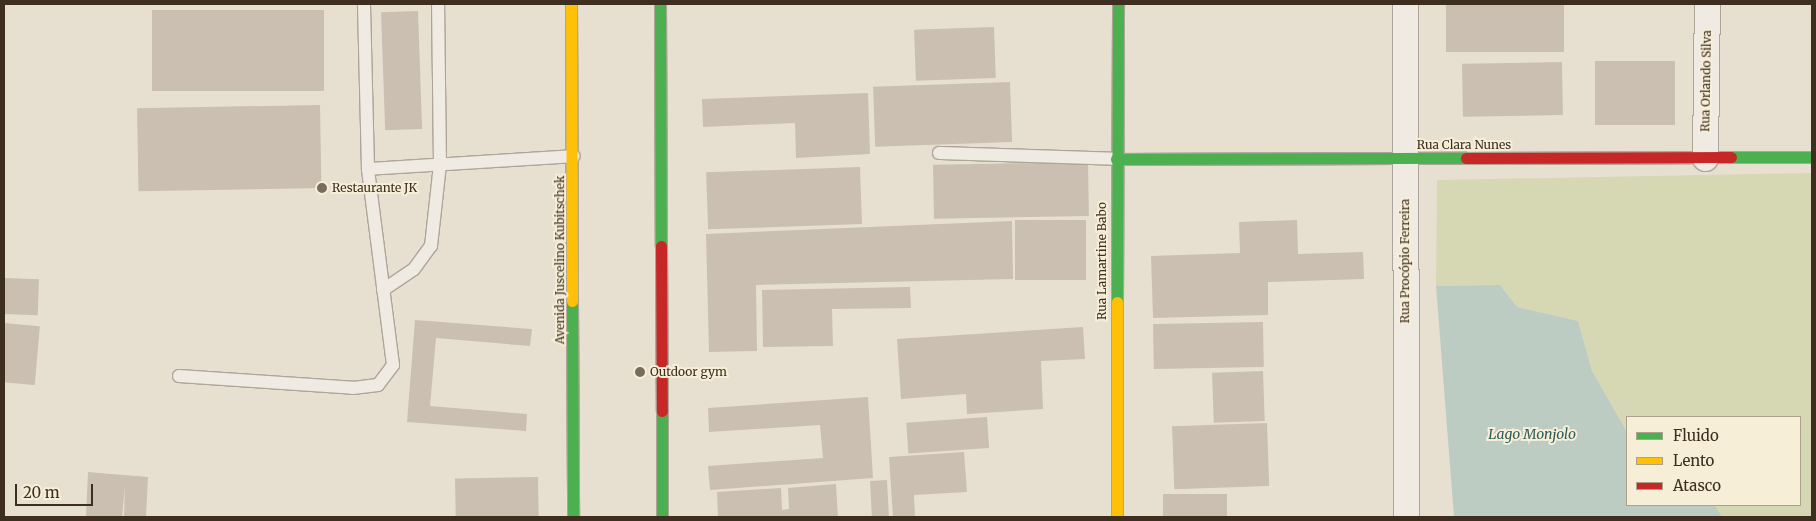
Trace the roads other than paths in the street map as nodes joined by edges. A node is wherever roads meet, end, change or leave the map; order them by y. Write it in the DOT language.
graph roads {
  1 [pos="364,4"];
  2 [pos="438,4"];
  3 [pos="572,4"];
  4 [pos="660,4"];
  5 [pos="1118,4"];
  6 [pos="1405,4"];
  7 [pos="1707,4"];
  8 [pos="938,153"];
  9 [pos="574,156"];
  10 [pos="1812,157"];
  11 [pos="1705,158"];
  12 [pos="1116,159"];
  13 [pos="1405,159"];
  14 [pos="440,164"];
  15 [pos="368,169"];
  16 [pos="383,290"];
  17 [pos="179,376"];
  18 [pos="573,517"];
  19 [pos="662,517"];
  20 [pos="1117,517"];
  21 [pos="1406,517"];
  1 -- 15 [label="lane"];
  2 -- 14 [label="lane"];
  3 -- 9 [label="street, Avenida Juscelino Kubitschek"];
  4 -- 19 [label="street"];
  5 -- 12 [label="street, Rua Lamartine Babo"];
  6 -- 13 [label="street, Rua Procópio Ferreira"];
  7 -- 11 [label="street, Rua Orlando Silva"];
  8 -- 12 [label="lane"];
  9 -- 14 [label="lane"];
  9 -- 18 [label="street, Avenida Juscelino Kubitschek"];
  10 -- 11 [label="street, Rua Clara Nunes"];
  11 -- 13 [label="street, Rua Clara Nunes"];
  12 -- 13 [label="street, Rua Clara Nunes"];
  12 -- 20 [label="street, Rua Lamartine Babo"];
  13 -- 21 [label="street, Rua Procópio Ferreira"];
  14 -- 15 [label="lane"];
  14 -- 16 [label="lane"];
  15 -- 16 [label="lane"];
  16 -- 17 [label="lane"];
}
